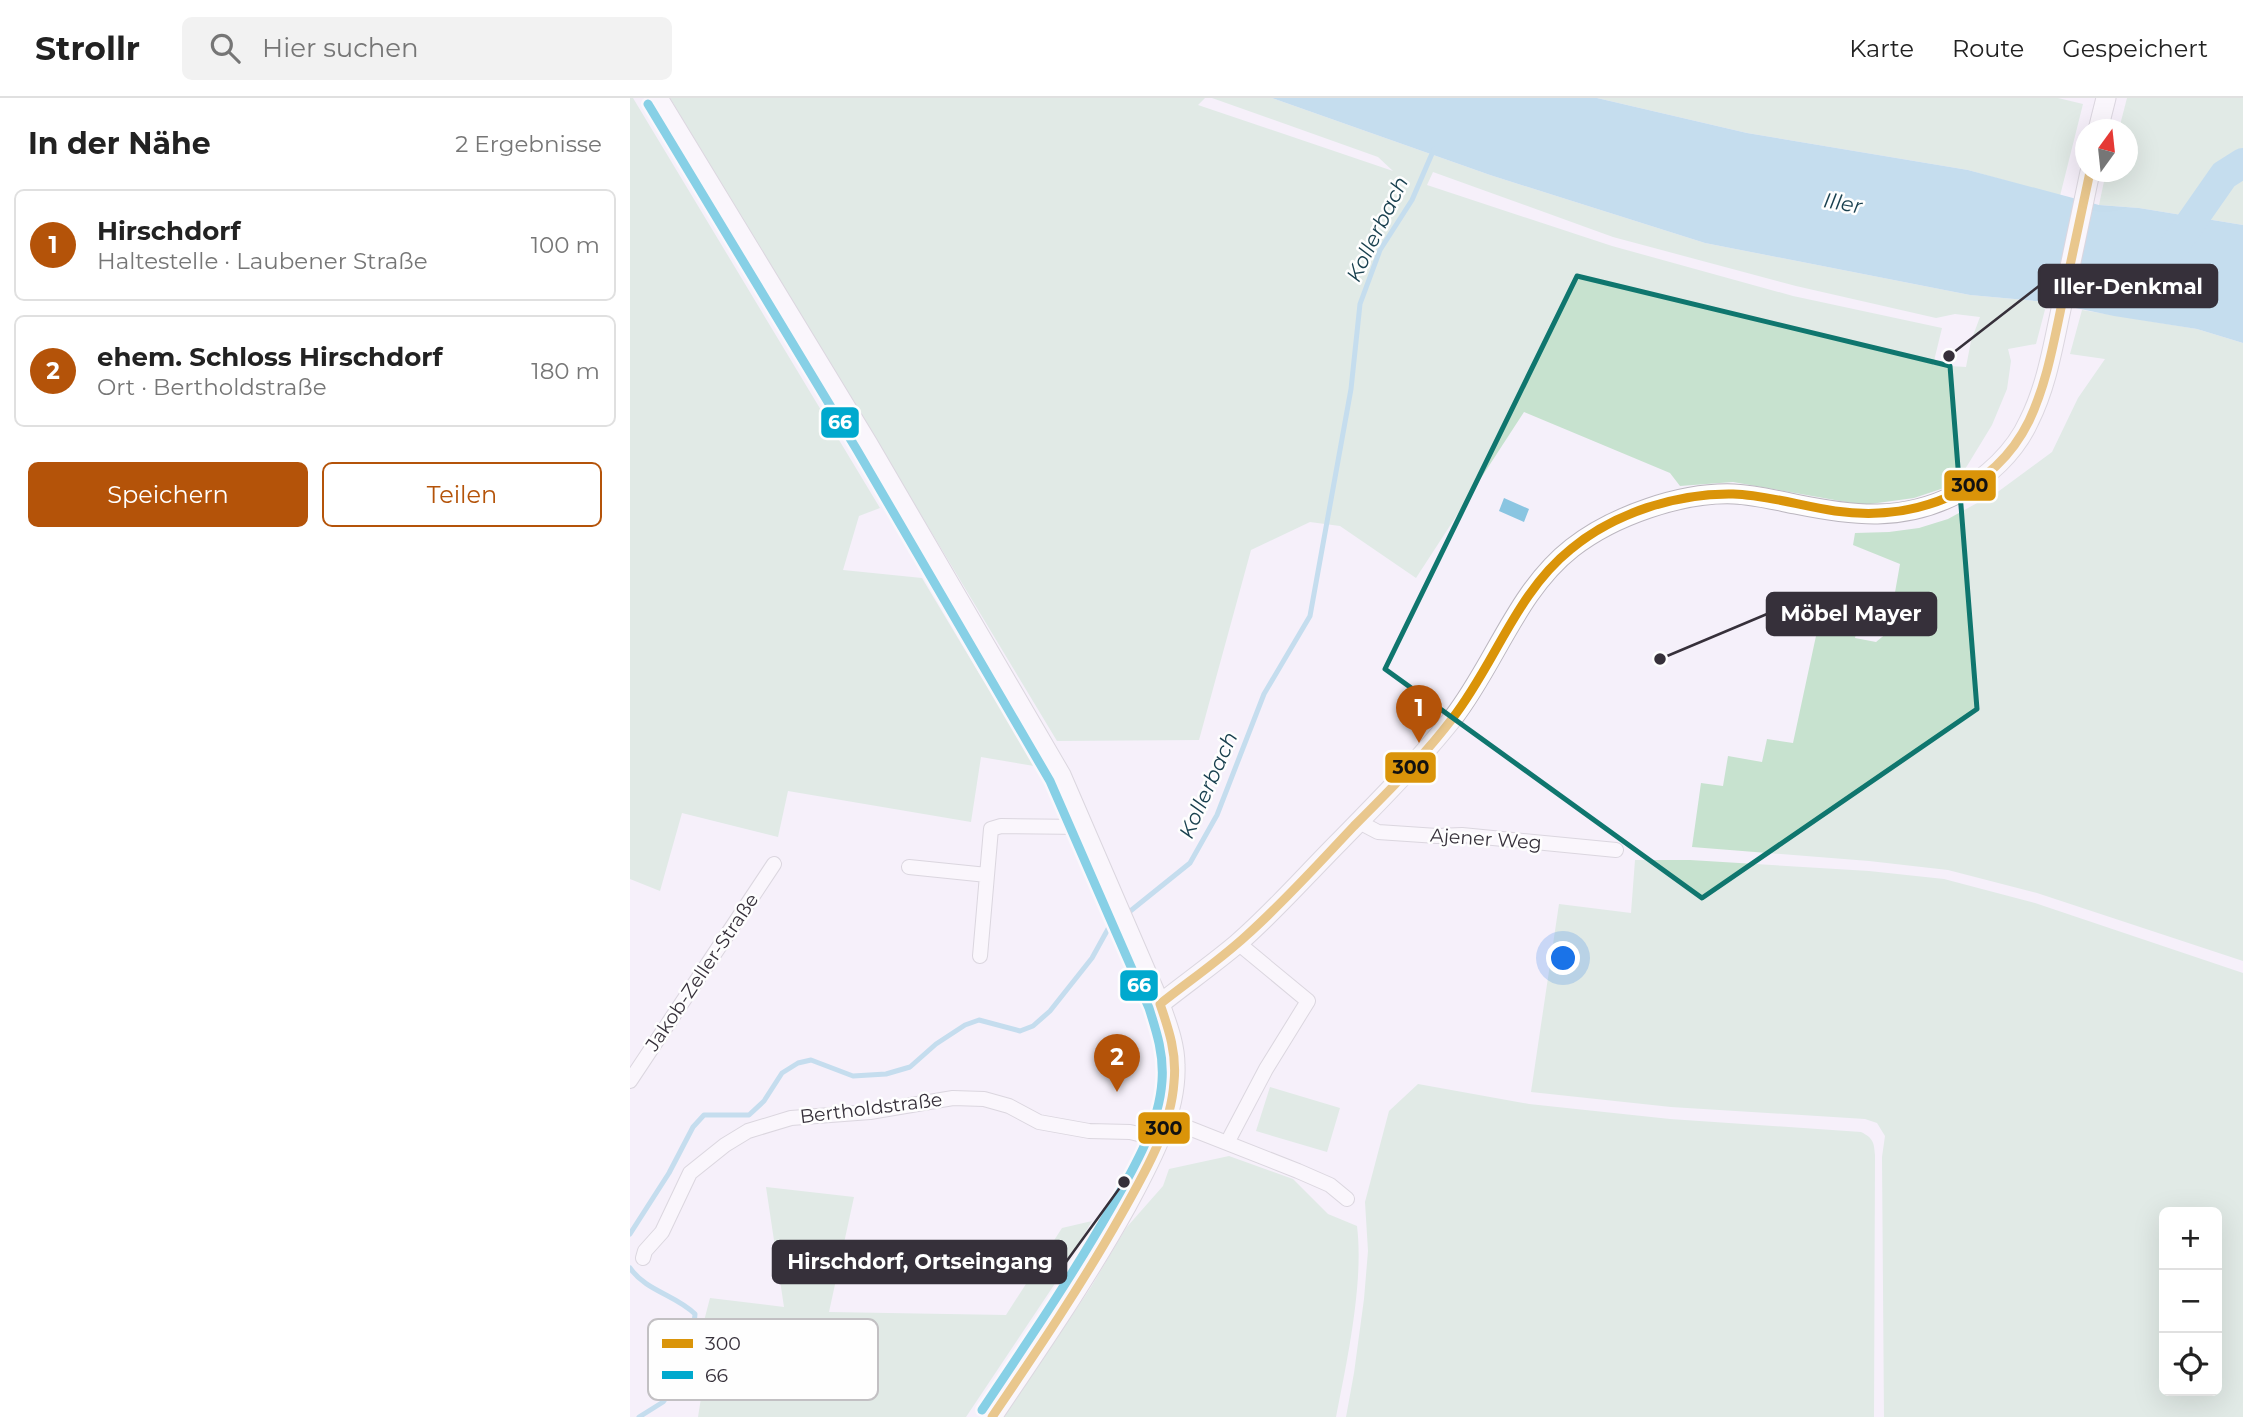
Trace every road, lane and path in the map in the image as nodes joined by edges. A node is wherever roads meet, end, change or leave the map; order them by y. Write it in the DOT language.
graph roads {
  1 [pos="658,98"];
  2 [pos="2106,98"];
  3 [pos="2101,119"];
  4 [pos="2088,182"];
  5 [pos="1359,822"];
  6 [pos="1085,827"];
  7 [pos="1616,850"];
  8 [pos="774,864"];
  9 [pos="909,867"];
  10 [pos="987,875"];
  11 [pos="1238,943"];
  12 [pos="980,956"];
  13 [pos="1160,1003"];
  14 [pos="630,1081"];
  15 [pos="1166,1119"];
  16 [pos="1159,1139"];
  17 [pos="1227,1143"];
  18 [pos="1347,1199"];
  19 [pos="643,1258"];
  20 [pos="992,1417"];
  1 -- 6 [label="main road"];
  2 -- 3 [label="main road"];
  4 -- 5 [label="main road"];
  5 -- 7 [label="street, Ajener Weg"];
  5 -- 11 [label="main road"];
  6 -- 10 [label="street"];
  6 -- 13 [label="main road"];
  8 -- 14 [label="street, Jakob-Zeller-Straße"];
  9 -- 10 [label="street"];
  10 -- 12 [label="street"];
  11 -- 13 [label="main road"];
  11 -- 17 [label="street"];
  13 -- 15 [label="main road"];
  15 -- 16 [label="main road"];
  15 -- 17 [label="street"];
  16 -- 19 [label="street, Bertholdstraße"];
  16 -- 20 [label="main road"];
  17 -- 18 [label="street"];
}
